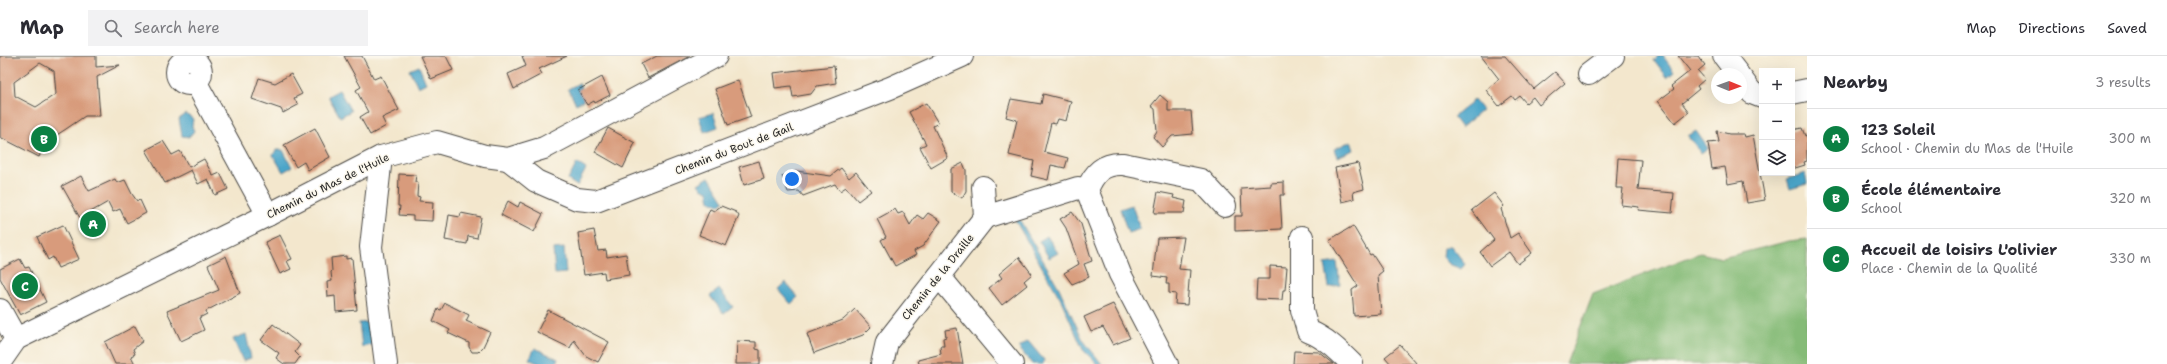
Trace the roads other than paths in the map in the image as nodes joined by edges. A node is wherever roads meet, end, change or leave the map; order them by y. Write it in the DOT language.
graph roads {
  1 [pos="716,56"];
  2 [pos="962,56"];
  3 [pos="1613,56"];
  4 [pos="1724,56"];
  5 [pos="1733,68"];
  6 [pos="1589,74"];
  7 [pos="195,81"];
  8 [pos="1747,86"];
  9 [pos="1807,90"];
  10 [pos="1795,92"];
  11 [pos="1759,96"];
  12 [pos="381,157"];
  13 [pos="508,158"];
  14 [pos="983,187"];
  15 [pos="1087,190"];
  16 [pos="1225,206"];
  17 [pos="268,215"];
  18 [pos="985,218"];
  19 [pos="1302,237"];
  20 [pos="939,276"];
  21 [pos="0,310"];
  22 [pos="16,339"];
  23 [pos="0,362"];
  24 [pos="386,364"];
  25 [pos="882,364"];
  26 [pos="1012,364"];
  27 [pos="1167,364"];
  28 [pos="1352,364"];
  1 -- 13 [label="street, Chemin du Mas de l'Huile"];
  2 -- 13 [label="street, Chemin du Bout de Gail"];
  3 -- 6 [label="street"];
  4 -- 5 [label="street"];
  7 -- 17 [label="street"];
  8 -- 11 [label="street"];
  9 -- 10 [label="street"];
  12 -- 13 [label="street, Chemin du Mas de l'Huile"];
  12 -- 17 [label="street, Chemin du Mas de l'Huile"];
  12 -- 24 [label="street"];
  14 -- 18 [label="street"];
  15 -- 16 [label="street"];
  15 -- 18 [label="street"];
  15 -- 27 [label="street"];
  17 -- 22 [label="street, Chemin du Mas de l'Huile"];
  18 -- 20 [label="street, Chemin de la Draille"];
  19 -- 28 [label="street"];
  20 -- 25 [label="street, Chemin de la Draille"];
  20 -- 26 [label="street"];
  21 -- 22 [label="street"];
  22 -- 23 [label="street, Chemin du Mas de l'Huile"];
}
